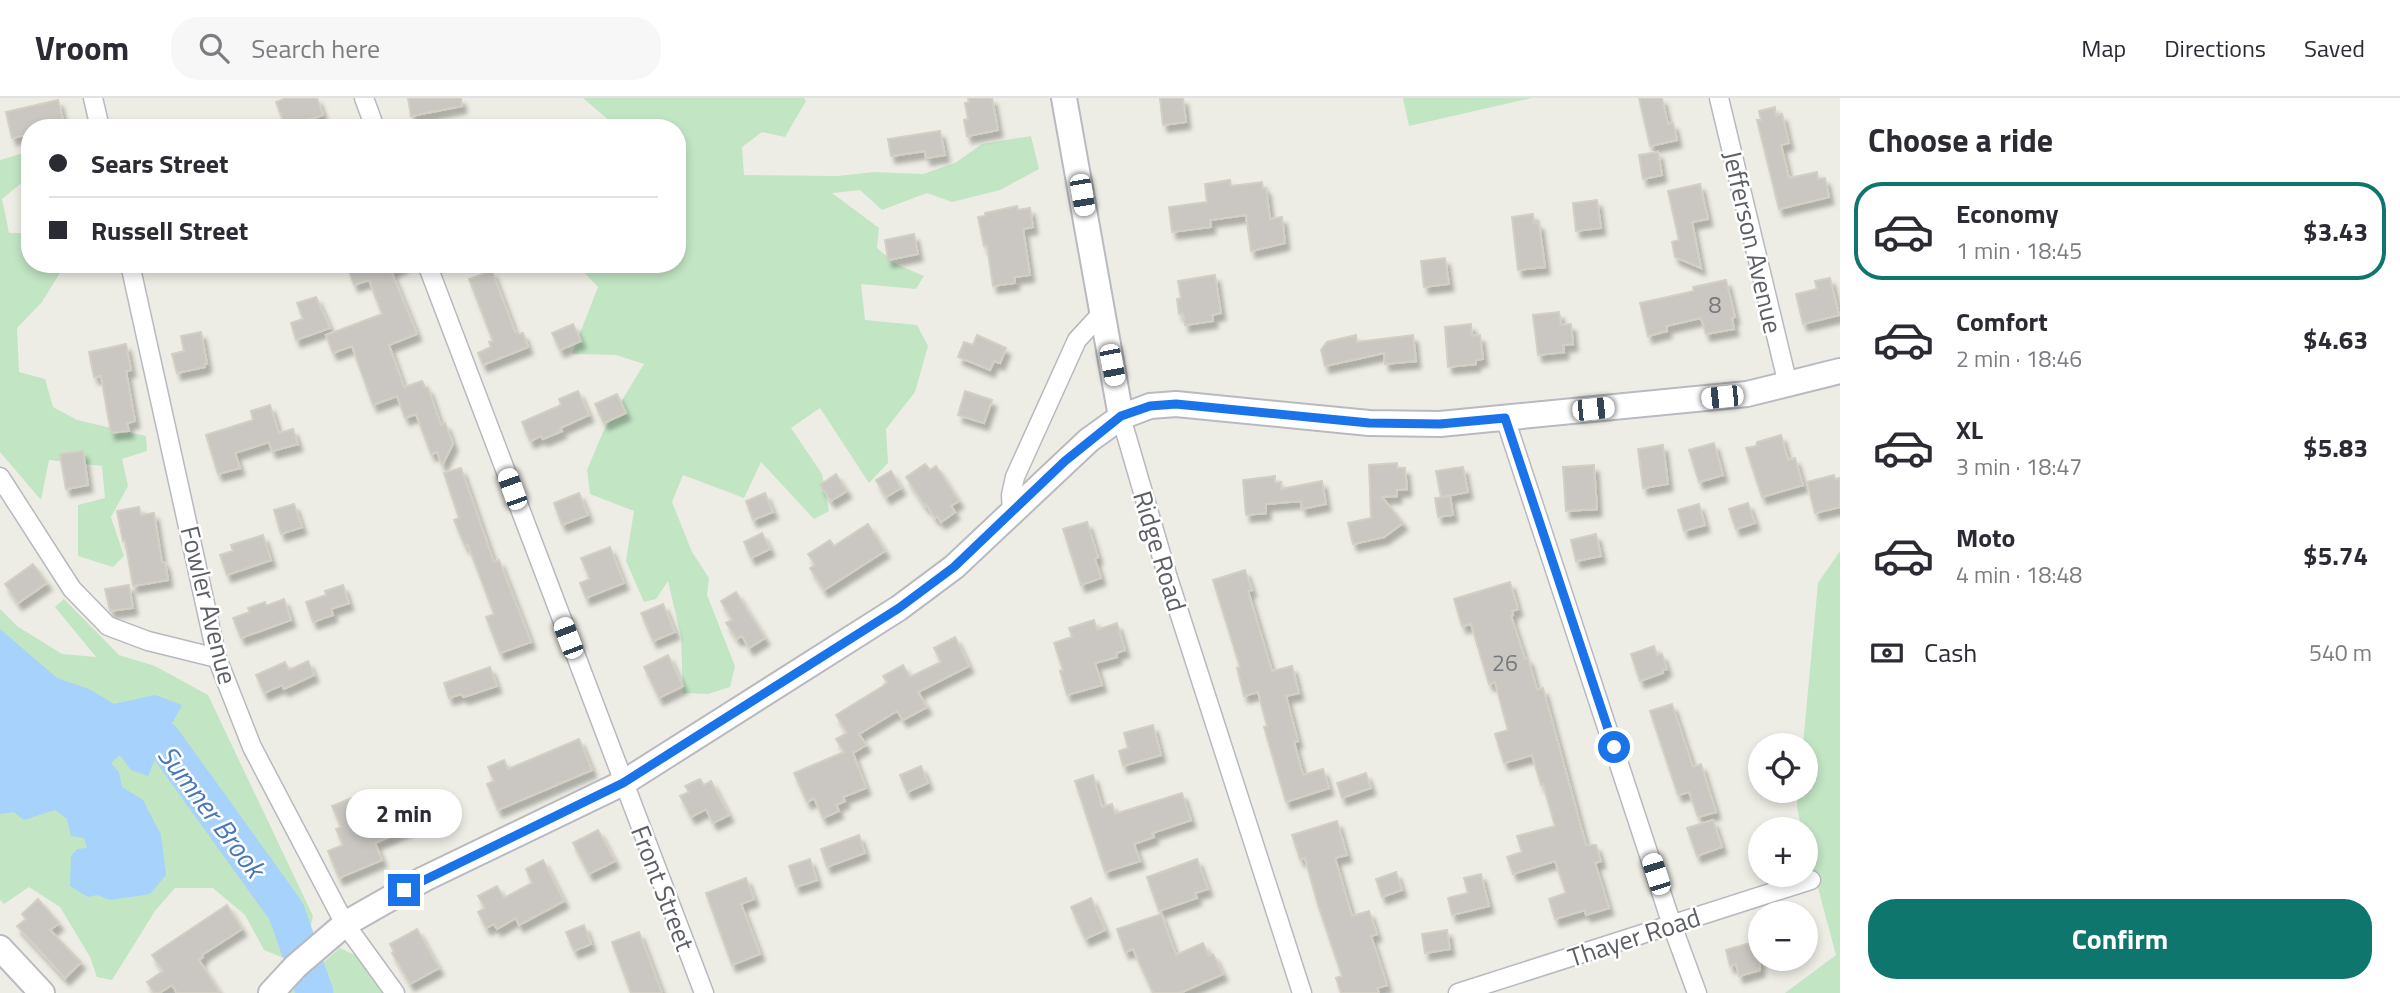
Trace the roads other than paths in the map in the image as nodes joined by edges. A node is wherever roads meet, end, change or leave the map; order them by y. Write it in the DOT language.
graph roads {
  1 [pos="93,98"];
  2 [pos="364,98"];
  3 [pos="1064,98"];
  4 [pos="1719,98"];
  5 [pos="98,119"];
  6 [pos="372,119"];
  7 [pos="132,273"];
  8 [pos="430,273"];
  9 [pos="1102,313"];
  10 [pos="1840,371"];
  11 [pos="1788,385"];
  12 [pos="1121,416"];
  13 [pos="1505,418"];
  14 [pos="0,477"];
  15 [pos="1012,513"];
  16 [pos="217,658"];
  17 [pos="623,783"];
  18 [pos="1789,887"];
  19 [pos="345,924"];
  20 [pos="1672,925"];
  21 [pos="0,948"];
  22 [pos="43,993"];
  23 [pos="271,993"];
  24 [pos="395,993"];
  25 [pos="704,993"];
  26 [pos="1302,993"];
  27 [pos="1458,993"];
  28 [pos="1697,993"];
  1 -- 5 [label="street"];
  2 -- 6 [label="street"];
  3 -- 9 [label="main road, Ridge Road"];
  4 -- 11 [label="street, Jefferson Avenue"];
  7 -- 16 [label="street, Fowler Avenue"];
  8 -- 17 [label="street, Front Street"];
  9 -- 12 [label="main road, Ridge Road"];
  9 -- 15 [label="street"];
  10 -- 11 [label="main road"];
  11 -- 13 [label="main road"];
  12 -- 13 [label="main road"];
  12 -- 15 [label="main road"];
  12 -- 26 [label="street, Ridge Road"];
  13 -- 20 [label="street"];
  14 -- 16 [label="street"];
  15 -- 17 [label="main road"];
  16 -- 19 [label="street, Fowler Avenue"];
  17 -- 19 [label="main road"];
  17 -- 25 [label="street, Front Street"];
  18 -- 20 [label="street, Thayer Road"];
  19 -- 23 [label="main road"];
  19 -- 24 [label="street, Fowler Avenue"];
  20 -- 27 [label="street, Thayer Road"];
  20 -- 28 [label="street"];
  21 -- 22 [label="main road"];
}
